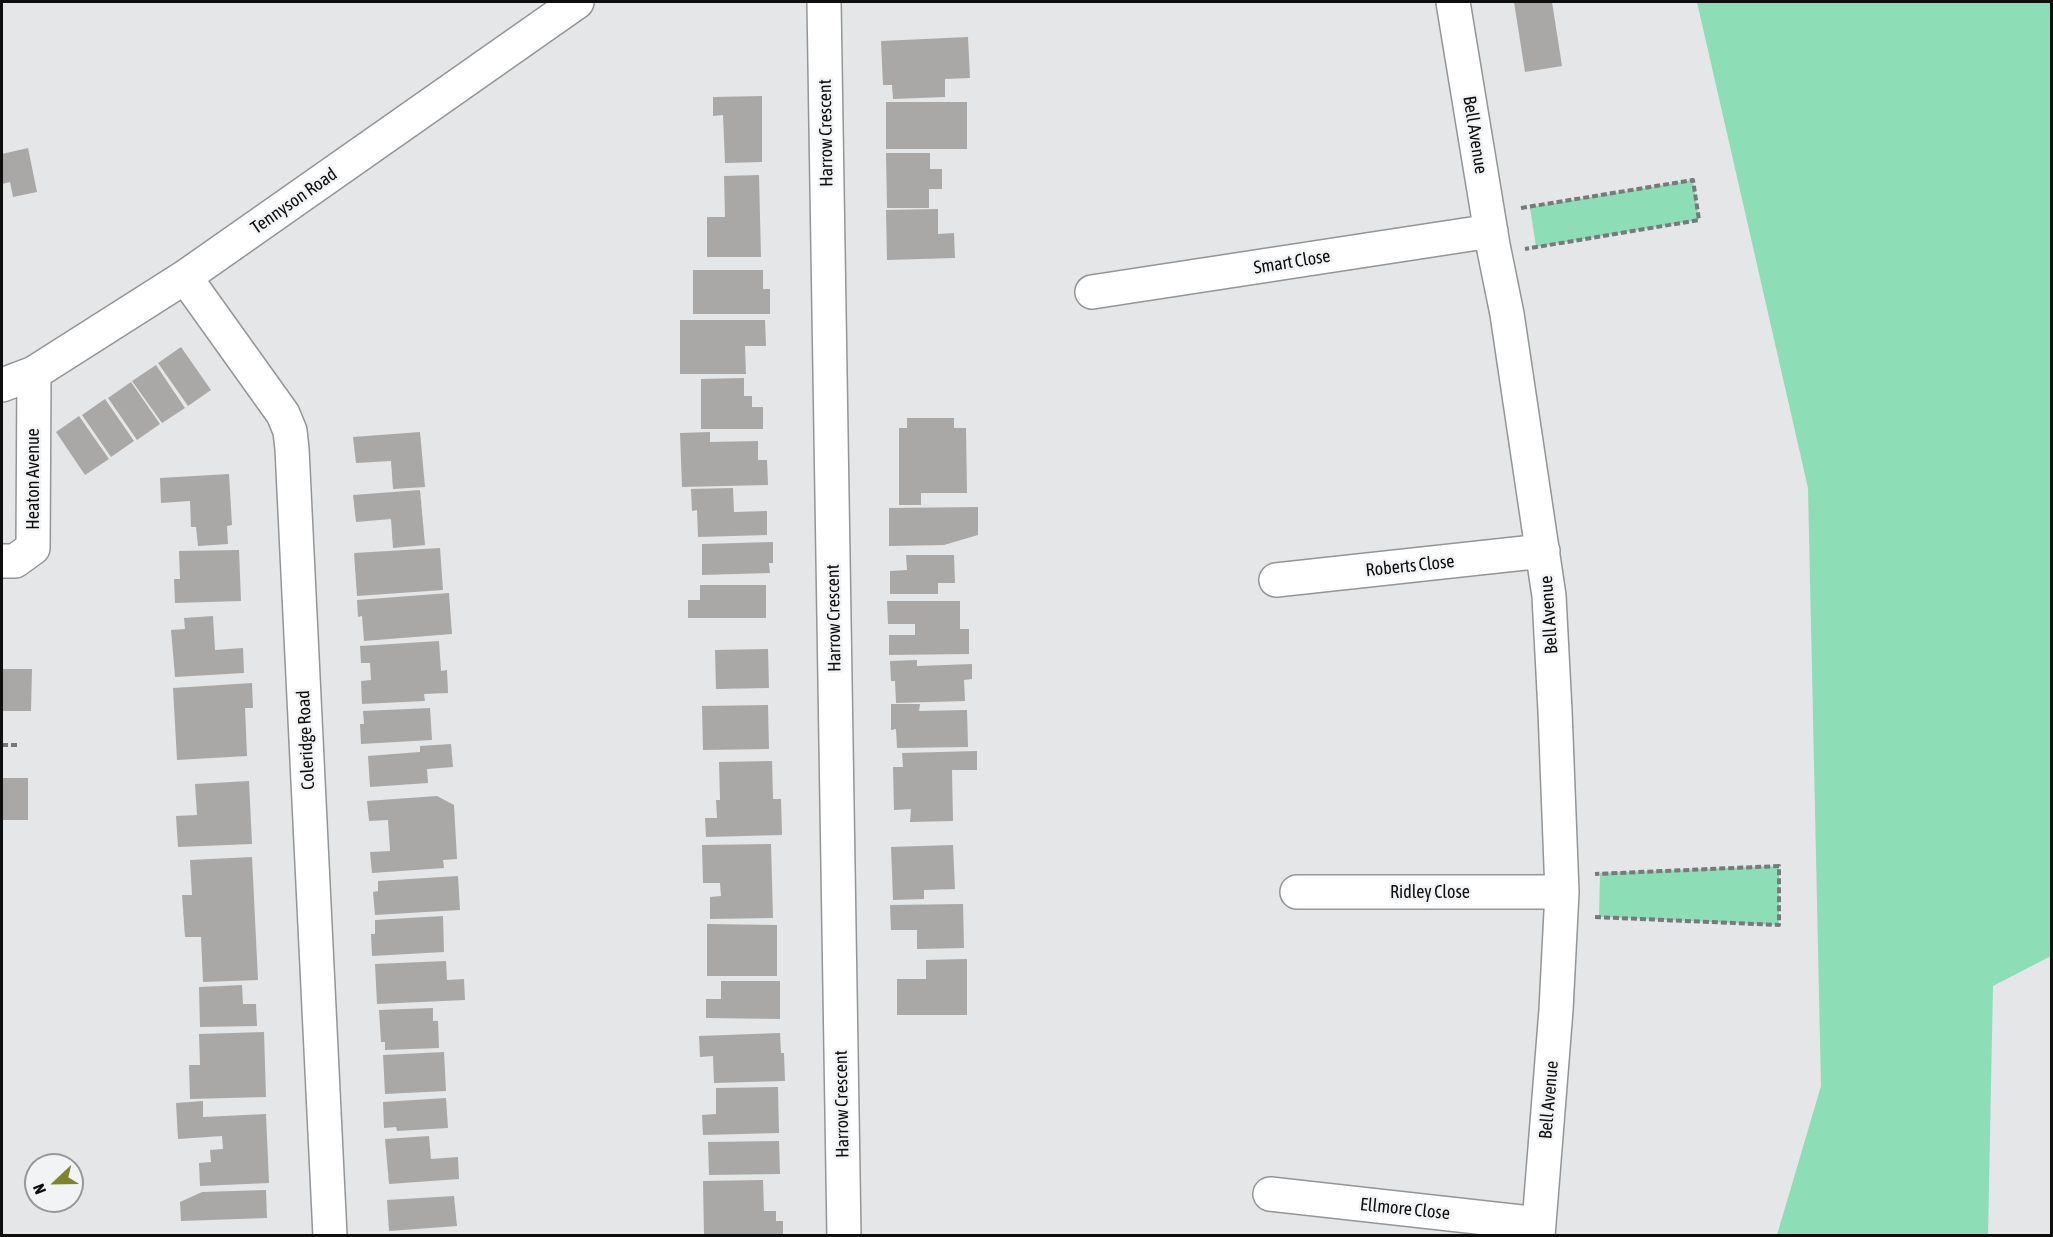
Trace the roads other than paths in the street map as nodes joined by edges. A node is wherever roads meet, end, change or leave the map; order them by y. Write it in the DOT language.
graph roads {
  1 [pos="577,2"];
  2 [pos="824,2"];
  3 [pos="1453,2"];
  4 [pos="1491,233"];
  5 [pos="185,277"];
  6 [pos="1092,292"];
  7 [pos="34,373"];
  8 [pos="2,386"];
  9 [pos="1544,551"];
  10 [pos="2,561"];
  11 [pos="1276,580"];
  12 [pos="1297,892"];
  13 [pos="1561,894"];
  14 [pos="1270,1194"];
  15 [pos="1538,1230"];
  16 [pos="330,1236"];
  17 [pos="844,1236"];
  1 -- 5 [label="street, Tennyson Road"];
  2 -- 17 [label="street, Harrow Crescent"];
  3 -- 4 [label="street, Bell Avenue"];
  4 -- 6 [label="street, Smart Close"];
  4 -- 9 [label="street, Bell Avenue"];
  5 -- 7 [label="street, Tennyson Road"];
  5 -- 16 [label="street, Coleridge Road"];
  7 -- 8 [label="street, Tennyson Road"];
  7 -- 10 [label="street, Heaton Avenue"];
  9 -- 11 [label="street, Roberts Close"];
  9 -- 13 [label="street, Bell Avenue"];
  12 -- 13 [label="street, Ridley Close"];
  13 -- 15 [label="street, Bell Avenue"];
  14 -- 15 [label="street, Ellmore Close"];
}
